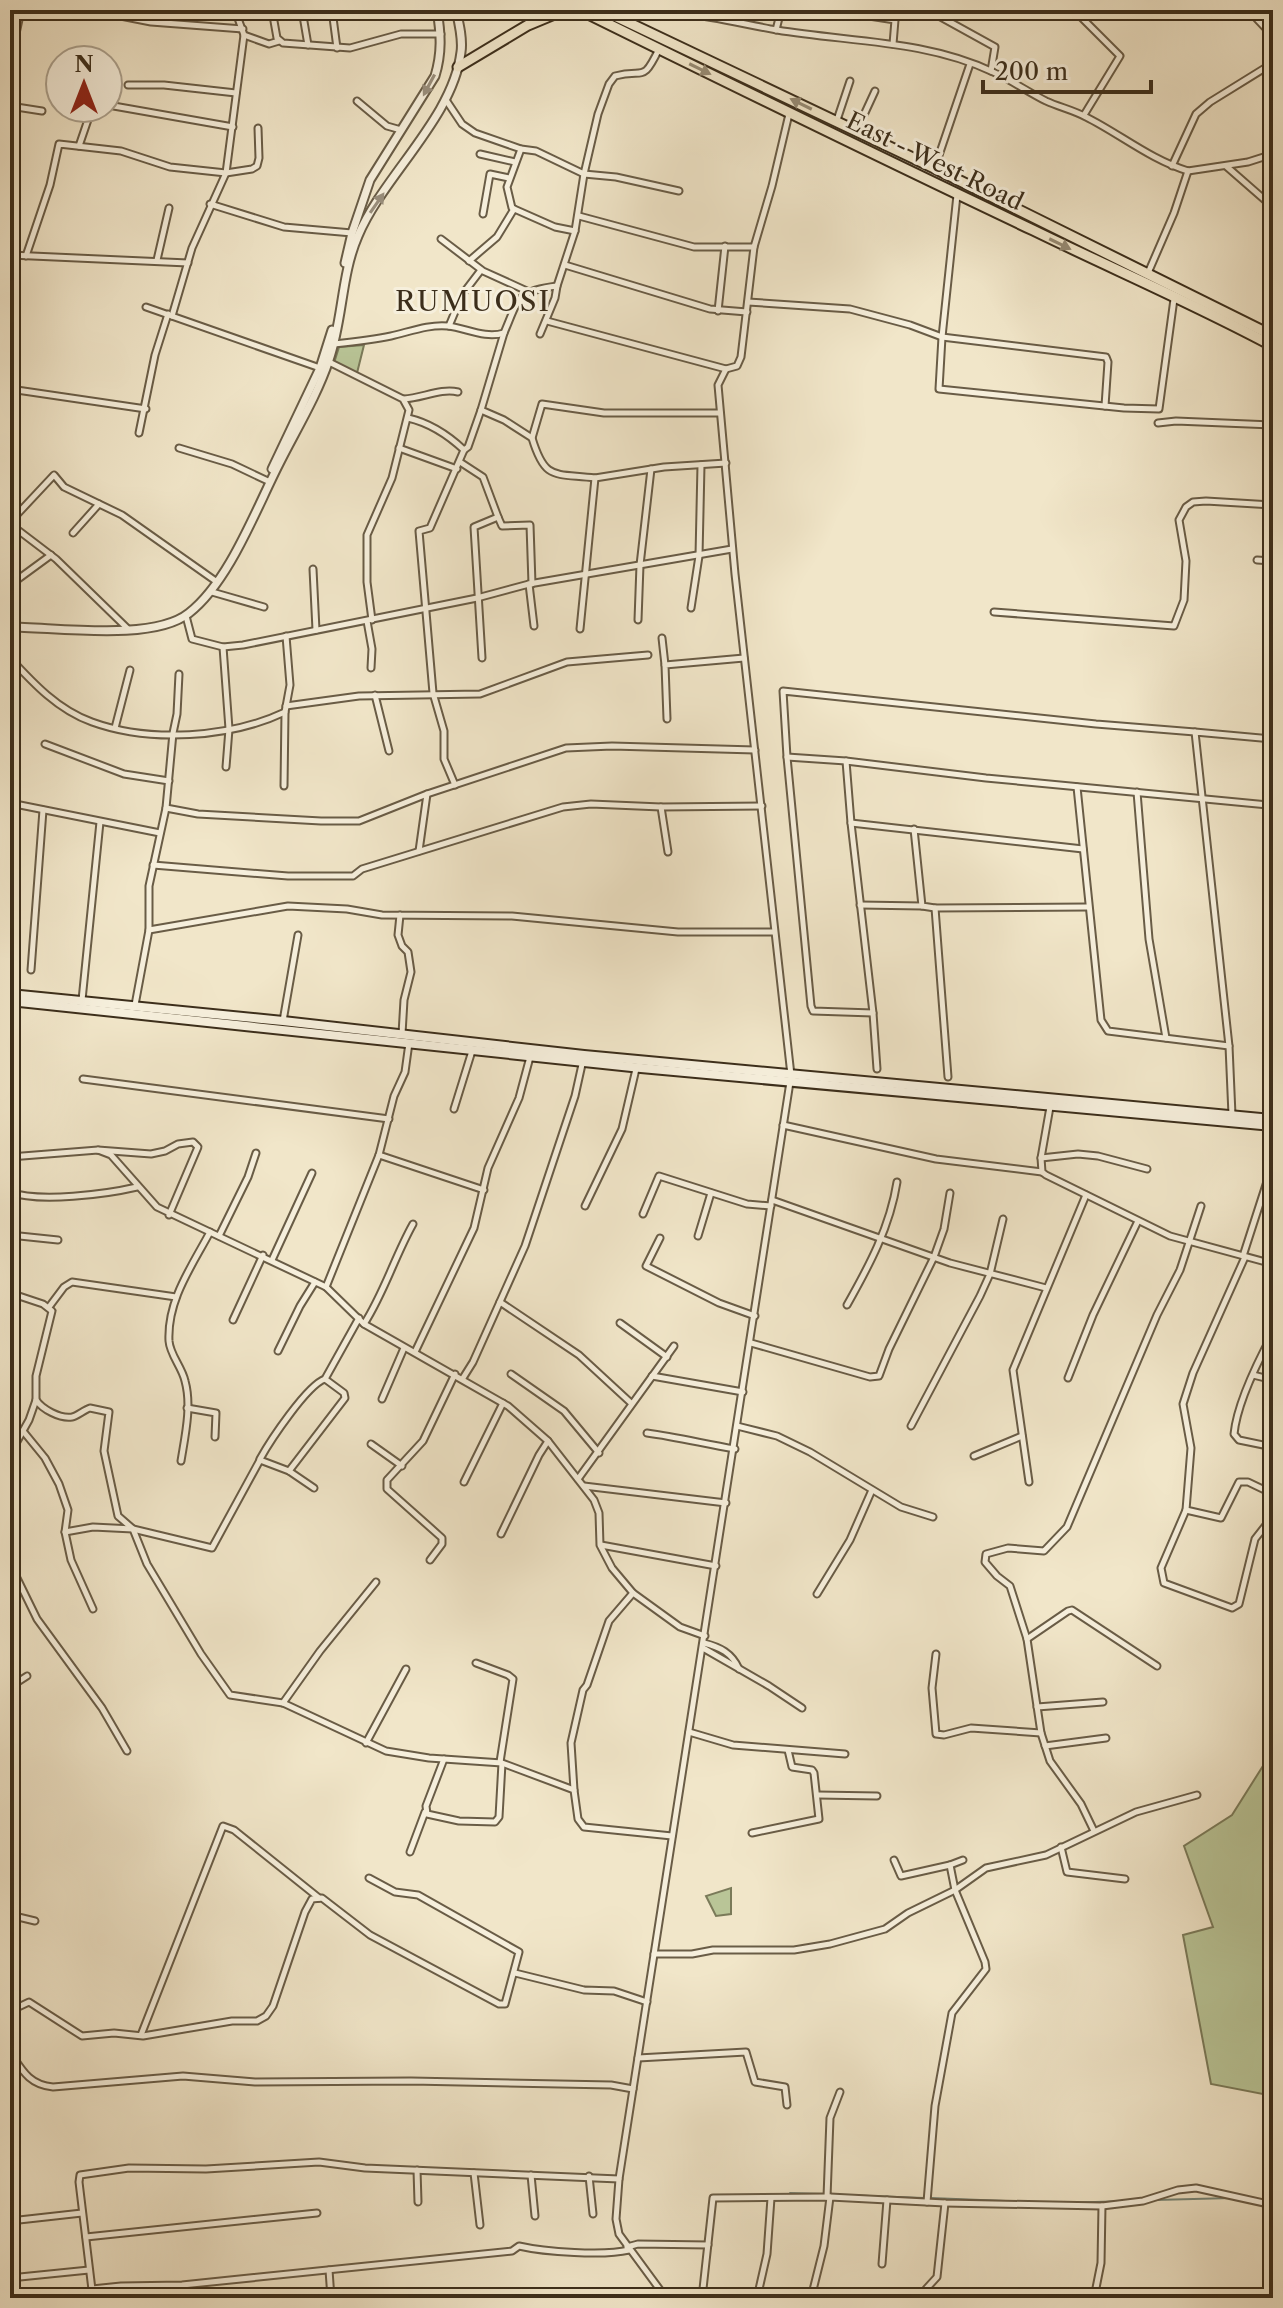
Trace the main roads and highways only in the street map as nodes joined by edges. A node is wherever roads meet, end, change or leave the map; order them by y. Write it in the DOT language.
graph roads {
  1 [pos="564,10"];
  2 [pos="580,10"];
  3 [pos="602,10"];
  4 [pos="458,67"];
  5 [pos="1273,336"];
  6 [pos="1273,346"];
  7 [pos="10,994"];
  8 [pos="10,1001"];
  9 [pos="583,1059"];
  10 [pos="791,1079"];
  11 [pos="1273,1119"];
  12 [pos="1273,1126"];
  1 -- 4 [label="main road"];
  2 -- 6 [label="main road, East - West Road, one-way"];
  5 -- 3 [label="main road, East - West Road, one-way"];
  7 -- 9 [label="main road"];
  8 -- 9 [label="main road"];
  9 -- 10 [label="main road"];
  9 -- 10 [label="main road"];
  10 -- 11 [label="main road"];
  10 -- 12 [label="main road"];
}
